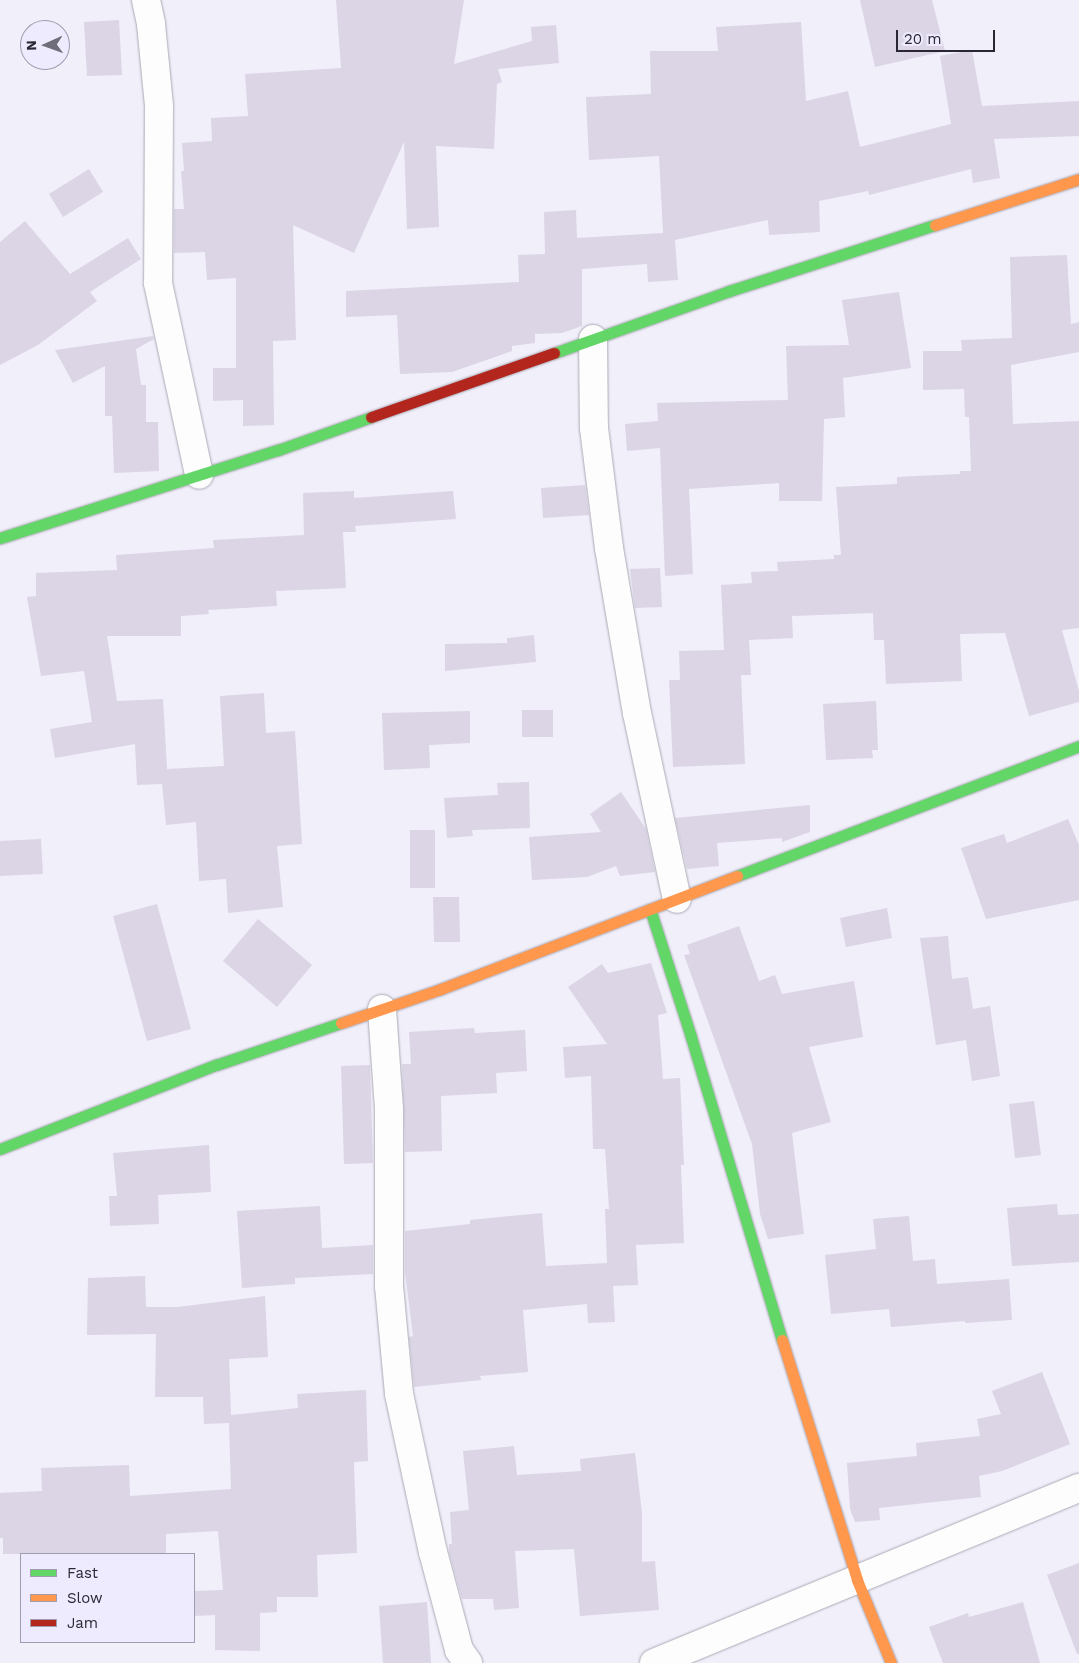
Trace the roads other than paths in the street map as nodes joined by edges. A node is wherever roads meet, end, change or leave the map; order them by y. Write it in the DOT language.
graph roads {
  1 [pos="146,0"];
  2 [pos="1079,179"];
  3 [pos="593,339"];
  4 [pos="199,475"];
  5 [pos="0,538"];
  6 [pos="1079,746"];
  7 [pos="677,899"];
  8 [pos="650,909"];
  9 [pos="382,1009"];
  10 [pos="0,1149"];
  11 [pos="1079,1488"];
  12 [pos="857,1580"];
  13 [pos="468,1663"];
  14 [pos="654,1663"];
  15 [pos="891,1663"];
  1 -- 4 [label="street"];
  2 -- 3 [label="street"];
  3 -- 4 [label="street"];
  3 -- 7 [label="street"];
  4 -- 5 [label="street"];
  6 -- 7 [label="street"];
  7 -- 8 [label="street"];
  8 -- 9 [label="street"];
  8 -- 12 [label="street"];
  9 -- 10 [label="street"];
  9 -- 13 [label="street"];
  11 -- 12 [label="street"];
  12 -- 14 [label="street"];
  12 -- 15 [label="street"];
}
